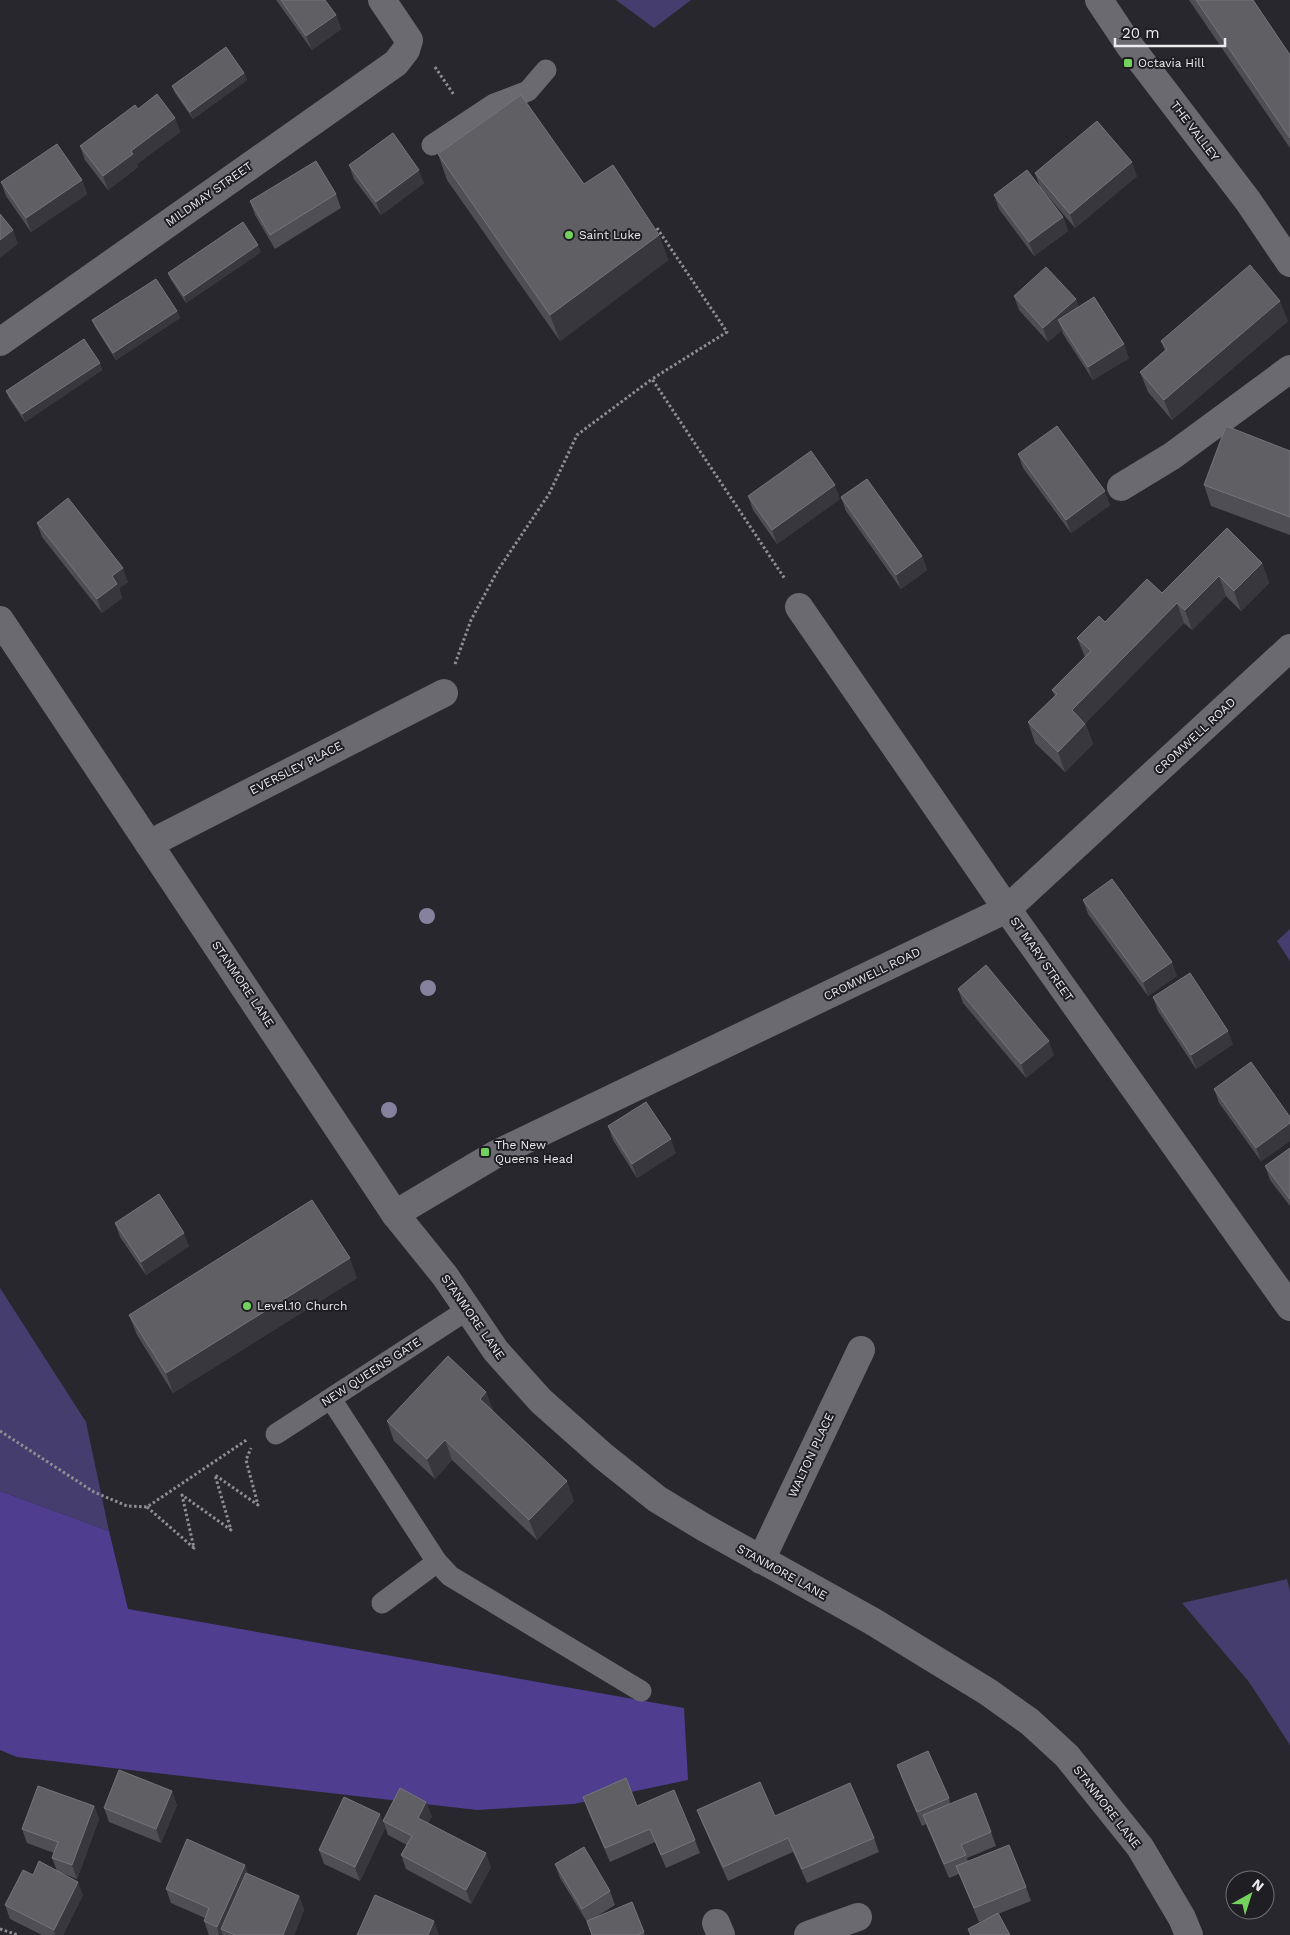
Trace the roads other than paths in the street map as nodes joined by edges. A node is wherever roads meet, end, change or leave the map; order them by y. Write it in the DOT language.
graph roads {
  1 [pos="382,0"];
  2 [pos="1099,0"];
  3 [pos="546,70"];
  4 [pos="432,145"];
  5 [pos="1290,263"];
  6 [pos="0,342"];
  7 [pos="1290,369"];
  8 [pos="1121,487"];
  9 [pos="799,607"];
  10 [pos="0,620"];
  11 [pos="1290,648"];
  12 [pos="444,693"];
  13 [pos="149,844"];
  14 [pos="1007,909"];
  15 [pos="395,1214"];
  16 [pos="1290,1307"];
  17 [pos="467,1310"];
  18 [pos="861,1350"];
  19 [pos="331,1398"];
  20 [pos="276,1434"];
  21 [pos="761,1560"];
  22 [pos="438,1562"];
  23 [pos="382,1603"];
  24 [pos="641,1691"];
  25 [pos="858,1917"];
  26 [pos="808,1935"];
  27 [pos="1189,1935"];
  1 -- 6 [label="street, MILDMAY STREET"];
  2 -- 5 [label="street, THE VALLEY"];
  3 -- 4 [label="lane"];
  7 -- 8 [label="street"];
  9 -- 14 [label="street, ST MARY STREET"];
  10 -- 13 [label="street, STANMORE LANE"];
  11 -- 14 [label="street, CROMWELL ROAD"];
  12 -- 13 [label="street, EVERSLEY PLACE"];
  13 -- 15 [label="street, STANMORE LANE"];
  14 -- 15 [label="street, CROMWELL ROAD"];
  14 -- 16 [label="street, ST MARY STREET"];
  15 -- 17 [label="street, STANMORE LANE"];
  17 -- 19 [label="lane, NEW QUEENS GATE"];
  17 -- 21 [label="street, STANMORE LANE"];
  18 -- 21 [label="street, WALTON PLACE"];
  19 -- 20 [label="lane, NEW QUEENS GATE"];
  19 -- 22 [label="lane"];
  21 -- 27 [label="street, STANMORE LANE"];
  22 -- 23 [label="lane"];
  22 -- 24 [label="lane"];
  25 -- 26 [label="street"];
}
